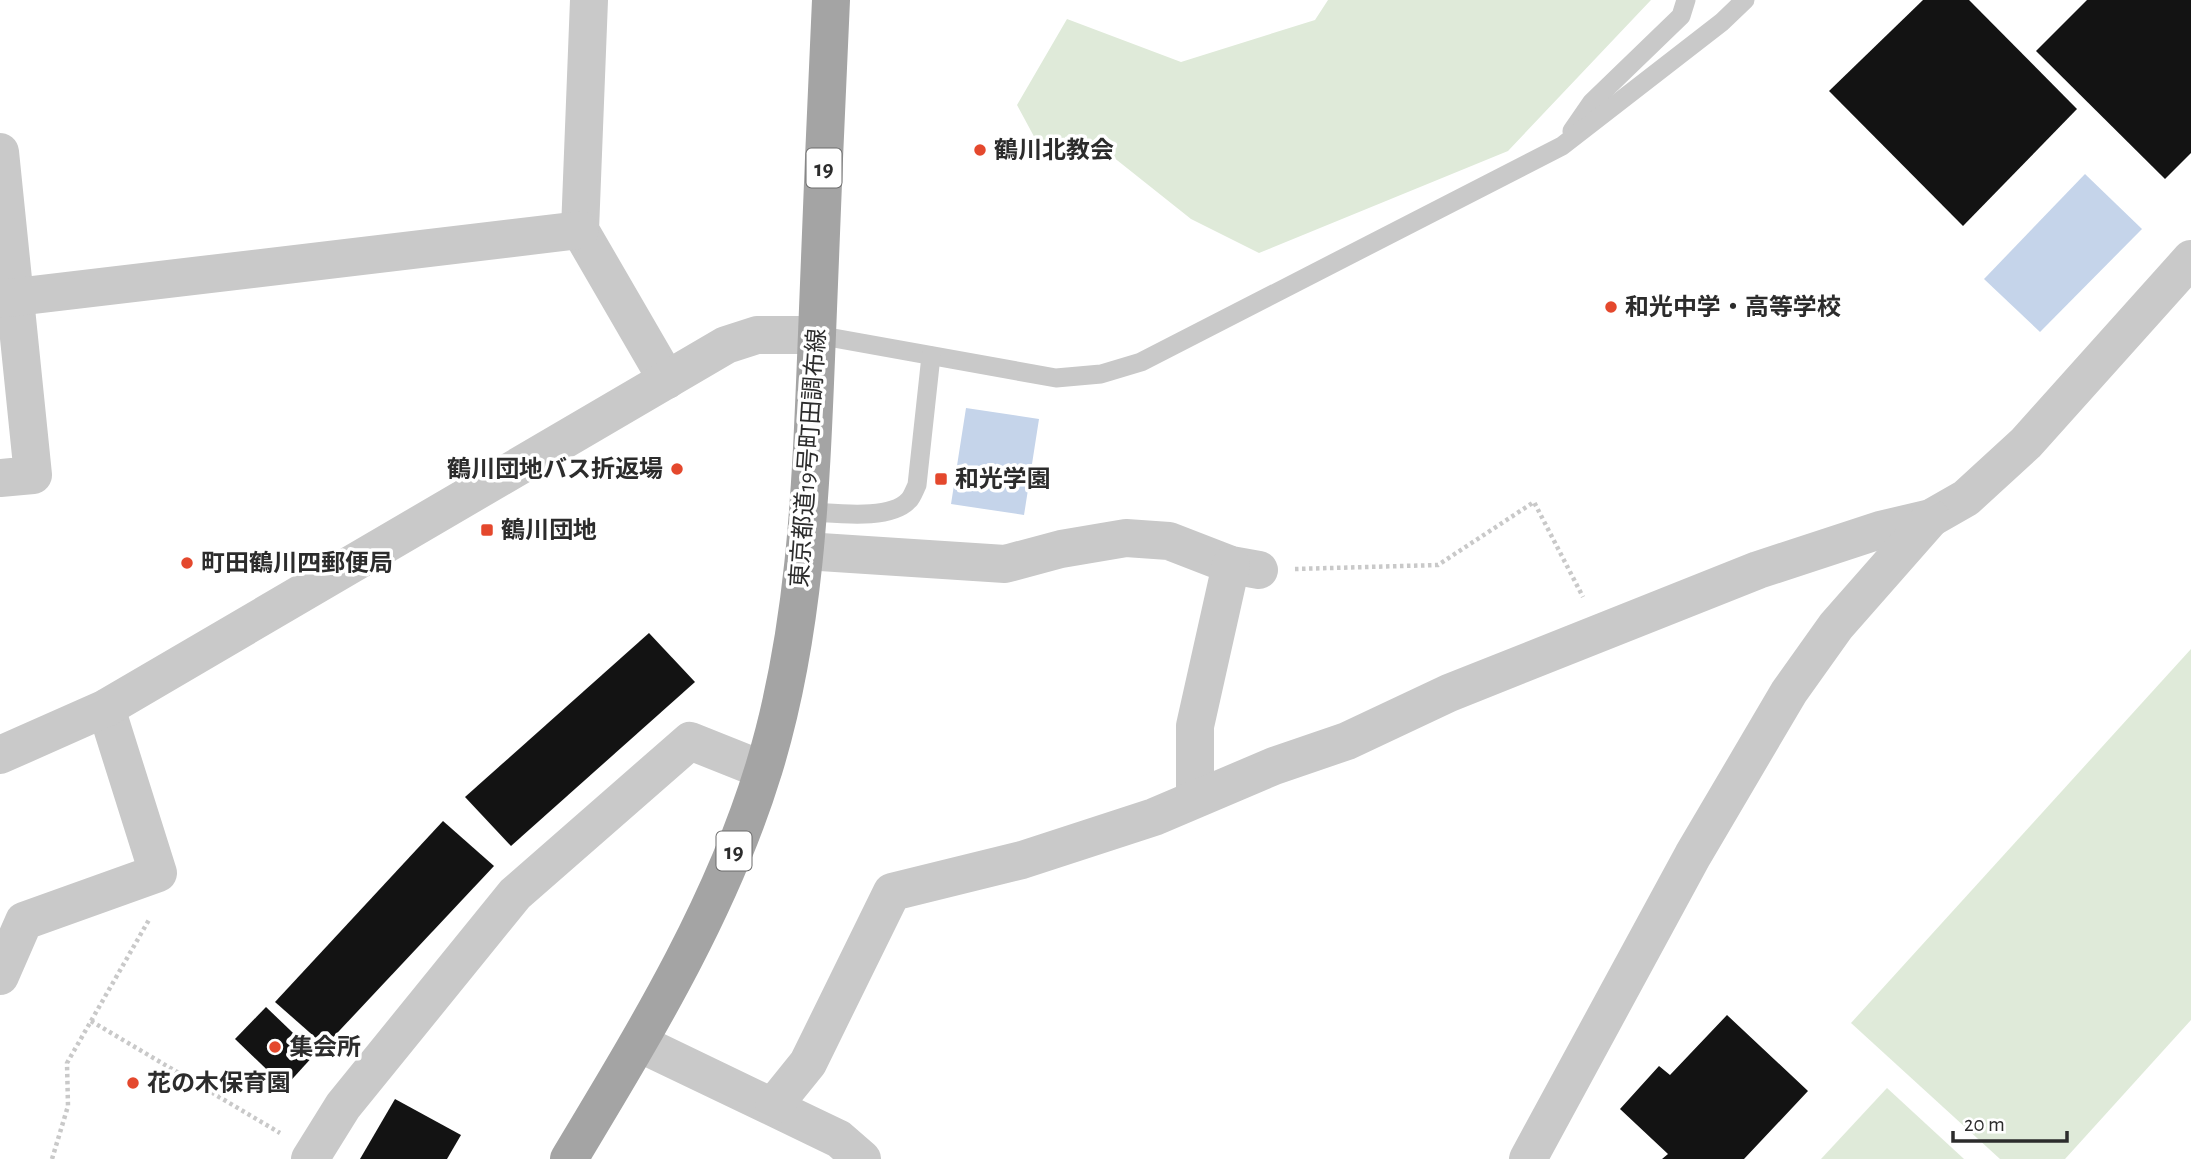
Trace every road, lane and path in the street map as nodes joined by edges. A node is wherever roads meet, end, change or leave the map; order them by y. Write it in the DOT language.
graph roads {
  1 [pos="589,0"];
  2 [pos="831,0"];
  3 [pos="1686,0"];
  4 [pos="1745,0"];
  5 [pos="1562,146"];
  6 [pos="0,152"];
  7 [pos="580,230"];
  8 [pos="2191,259"];
  9 [pos="7,298"];
  10 [pos="817,335"];
  11 [pos="931,356"];
  12 [pos="667,380"];
  13 [pos="0,478"];
  14 [pos="810,512"];
  15 [pos="1931,518"];
  16 [pos="806,551"];
  17 [pos="1245,568"];
  18 [pos="1588,605"];
  19 [pos="106,708"];
  20 [pos="0,755"];
  21 [pos="763,770"];
  22 [pos="1195,798"];
  23 [pos="158,873"];
  24 [pos="0,976"];
  25 [pos="91,1021"];
  26 [pos="639,1043"];
  27 [pos="774,1105"];
  28 [pos="312,1156"];
  29 [pos="52,1159"];
  30 [pos="569,1159"];
  31 [pos="862,1159"];
  32 [pos="1528,1159"];
  1 -- 7 [label="street"];
  2 -- 10 [label="main road, 東京都道19号町田調布線 / 19"];
  3 -- 5 [label="lane"];
  4 -- 5 [label="lane"];
  5 -- 11 [label="lane"];
  6 -- 9 [label="street"];
  7 -- 9 [label="street"];
  7 -- 12 [label="street"];
  8 -- 15 [label="street"];
  9 -- 13 [label="street"];
  10 -- 11 [label="lane"];
  10 -- 12 [label="street"];
  10 -- 14 [label="main road, 東京都道19号町田調布線 / 19"];
  11 -- 14 [label="lane"];
  12 -- 19 [label="street"];
  14 -- 16 [label="main road, 東京都道19号町田調布線 / 19"];
  15 -- 22 [label="street"];
  15 -- 32 [label="street"];
  16 -- 17 [label="street"];
  16 -- 21 [label="main road, 東京都道19号町田調布線 / 19"];
  17 -- 18 [label="path"];
  17 -- 22 [label="street"];
  19 -- 20 [label="street"];
  19 -- 23 [label="street"];
  21 -- 26 [label="main road, 東京都道19号町田調布線 / 19"];
  21 -- 28 [label="street"];
  22 -- 27 [label="street"];
  23 -- 24 [label="street"];
  23 -- 25 [label="path"];
  25 -- 28 [label="path"];
  25 -- 29 [label="path"];
  26 -- 27 [label="street"];
  26 -- 30 [label="main road, 東京都道19号町田調布線 / 19"];
  27 -- 31 [label="street"];
}
